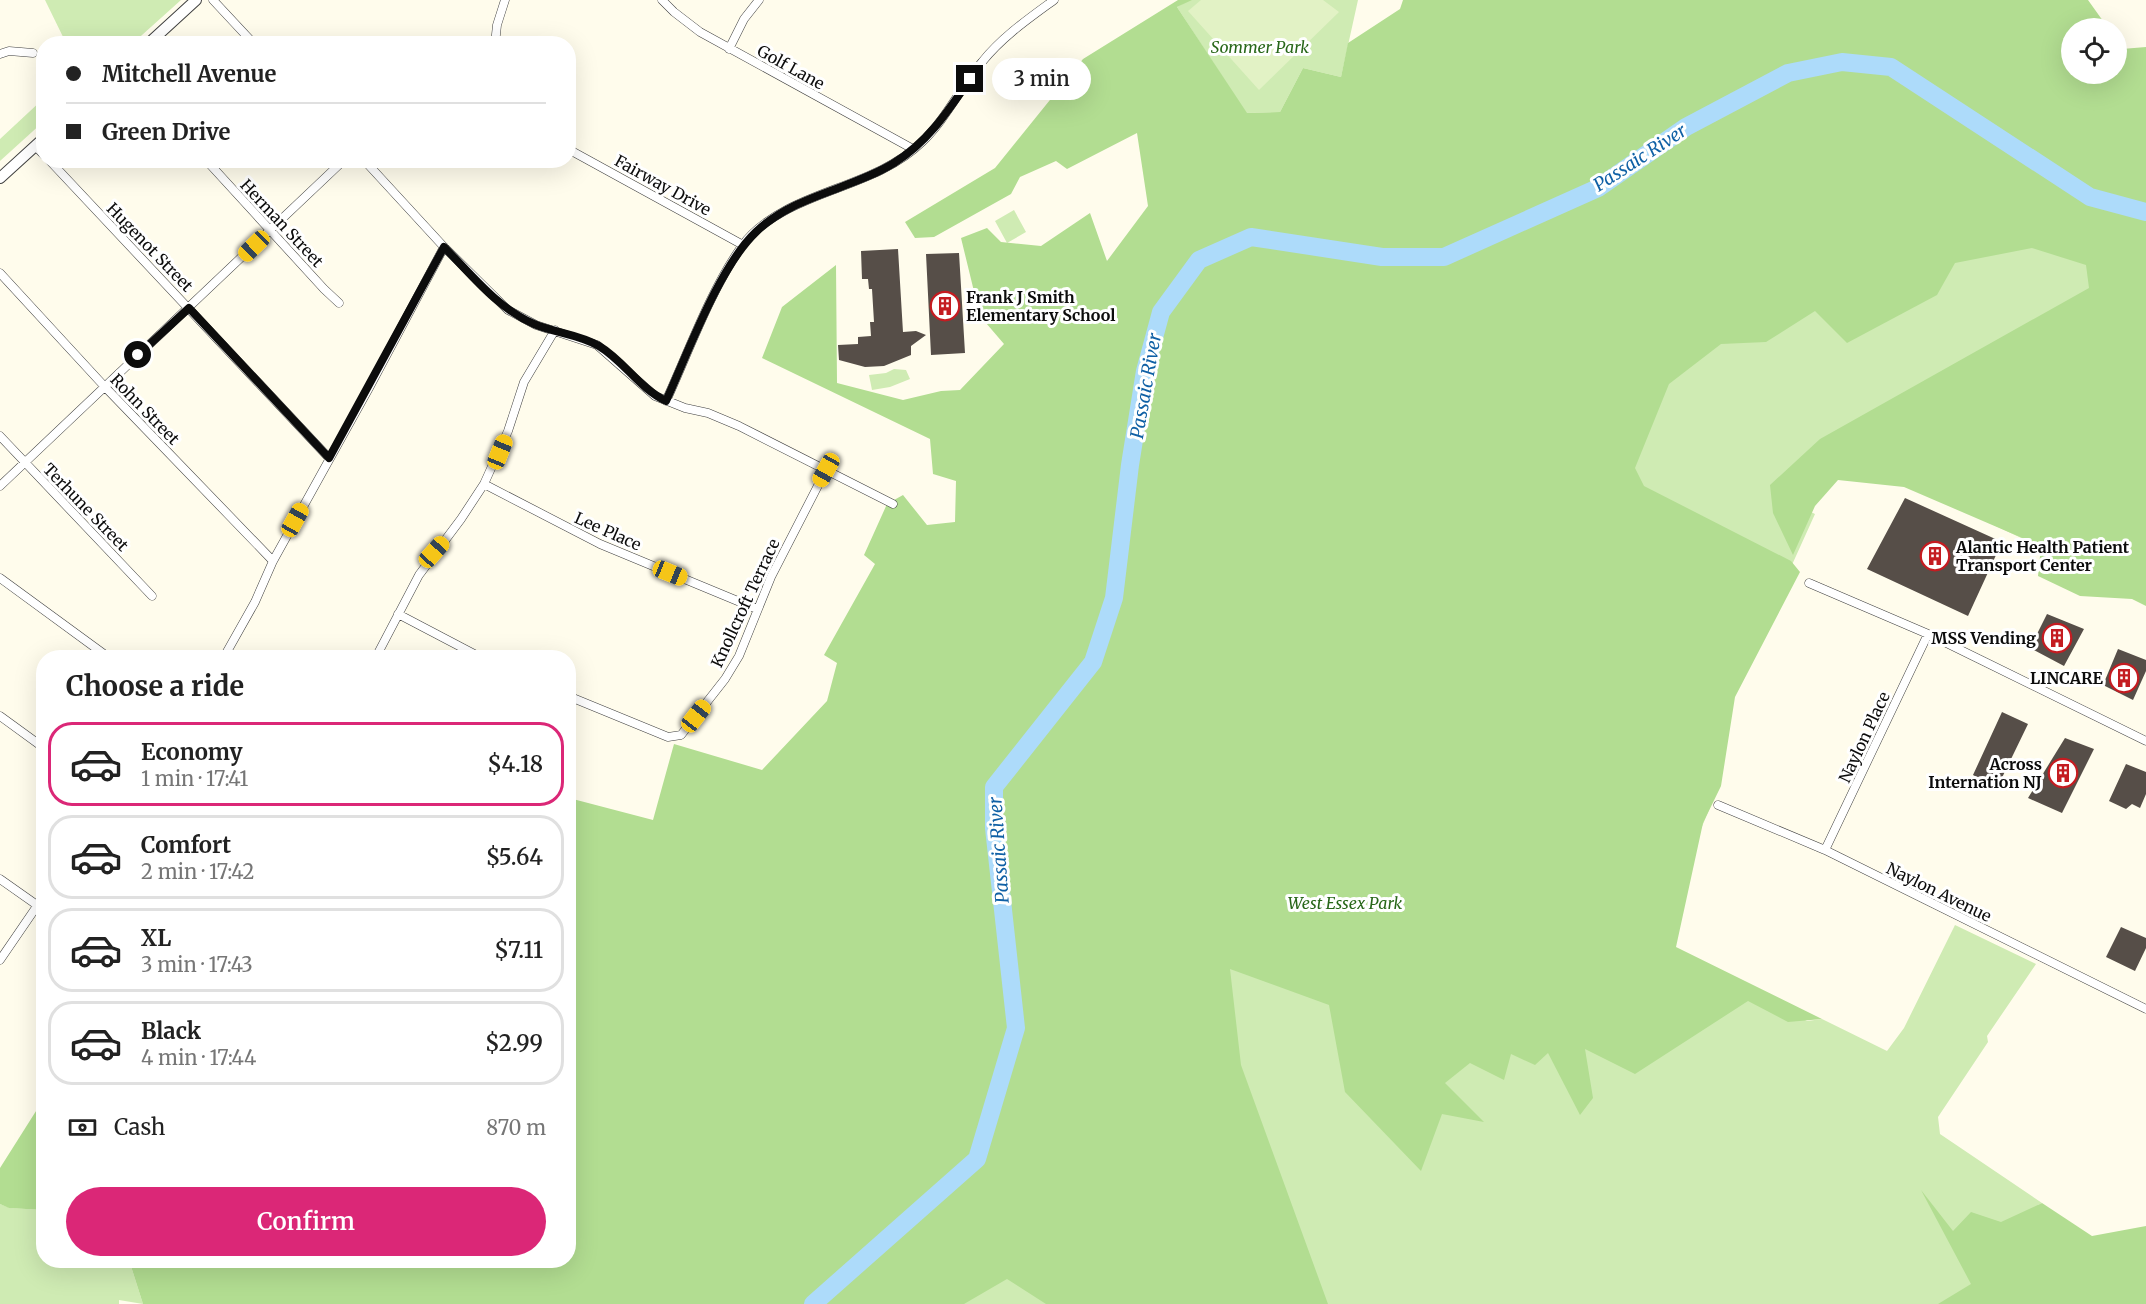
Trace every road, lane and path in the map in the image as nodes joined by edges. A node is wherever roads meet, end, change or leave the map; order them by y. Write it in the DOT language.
graph roads {
  1 [pos="196,0"];
  2 [pos="213,0"];
  3 [pos="505,0"];
  4 [pos="662,0"];
  5 [pos="759,0"];
  6 [pos="1054,0"];
  7 [pos="157,36"];
  8 [pos="247,36"];
  9 [pos="496,36"];
  10 [pos="729,49"];
  11 [pos="33,52"];
  12 [pos="0,54"];
  13 [pos="35,146"];
  14 [pos="913,149"];
  15 [pos="576,153"];
  16 [pos="57,168"];
  17 [pos="213,168"];
  18 [pos="336,168"];
  19 [pos="370,168"];
  20 [pos="0,178"];
  21 [pos="270,231"];
  22 [pos="743,245"];
  23 [pos="444,247"];
  24 [pos="0,273"];
  25 [pos="339,303"];
  26 [pos="189,308"];
  27 [pos="555,330"];
  28 [pos="105,387"];
  29 [pos="666,401"];
  30 [pos="0,436"];
  31 [pos="329,458"];
  32 [pos="25,463"];
  33 [pos="826,470"];
  34 [pos="484,484"];
  35 [pos="0,486"];
  36 [pos="893,504"];
  37 [pos="273,561"];
  38 [pos="0,578"];
  39 [pos="1809,583"];
  40 [pos="152,596"];
  41 [pos="758,609"];
  42 [pos="398,614"];
  43 [pos="1928,634"];
  44 [pos="98,650"];
  45 [pos="228,650"];
  46 [pos="380,650"];
  47 [pos="467,650"];
  48 [pos="576,699"];
  49 [pos="0,716"];
  50 [pos="2146,741"];
  51 [pos="36,742"];
  52 [pos="1718,805"];
  53 [pos="1825,850"];
  54 [pos="0,879"];
  55 [pos="36,905"];
  56 [pos="36,913"];
  57 [pos="0,960"];
  58 [pos="2146,1009"];
  1 -- 7 [label="street"];
  2 -- 8 [label="street"];
  3 -- 9 [label="street"];
  4 -- 10 [label="street, Golf Lane"];
  5 -- 10 [label="street"];
  6 -- 14 [label="street"];
  10 -- 14 [label="street, Golf Lane"];
  11 -- 12 [label="street"];
  13 -- 20 [label="street"];
  14 -- 22 [label="street"];
  15 -- 22 [label="street, Fairway Drive"];
  16 -- 26 [label="street, Hugenot Street"];
  17 -- 21 [label="street, Herman Street"];
  18 -- 21 [label="street"];
  19 -- 23 [label="street"];
  21 -- 25 [label="street, Herman Street"];
  21 -- 26 [label="street"];
  22 -- 29 [label="street"];
  23 -- 27 [label="street"];
  23 -- 31 [label="street"];
  24 -- 28 [label="street, Rohn Street"];
  26 -- 28 [label="street"];
  26 -- 31 [label="street, Hugenot Street"];
  27 -- 29 [label="street"];
  27 -- 34 [label="street"];
  28 -- 32 [label="street"];
  28 -- 37 [label="street, Rohn Street"];
  29 -- 33 [label="street"];
  30 -- 32 [label="street, Terhune Street"];
  31 -- 37 [label="street"];
  32 -- 35 [label="street"];
  32 -- 40 [label="street, Terhune Street"];
  33 -- 36 [label="street"];
  33 -- 41 [label="street, Knollcroft Terrace"];
  34 -- 41 [label="street, Lee Place"];
  34 -- 42 [label="street"];
  37 -- 45 [label="street"];
  38 -- 44 [label="street"];
  39 -- 43 [label="street"];
  41 -- 48 [label="street, Knollcroft Terrace"];
  42 -- 46 [label="street"];
  42 -- 47 [label="street"];
  43 -- 50 [label="street"];
  43 -- 53 [label="street, Naylon Place"];
  49 -- 51 [label="street"];
  52 -- 53 [label="street, Naylon Avenue"];
  53 -- 58 [label="street, Naylon Avenue"];
  54 -- 55 [label="street"];
  56 -- 57 [label="street"];
}
